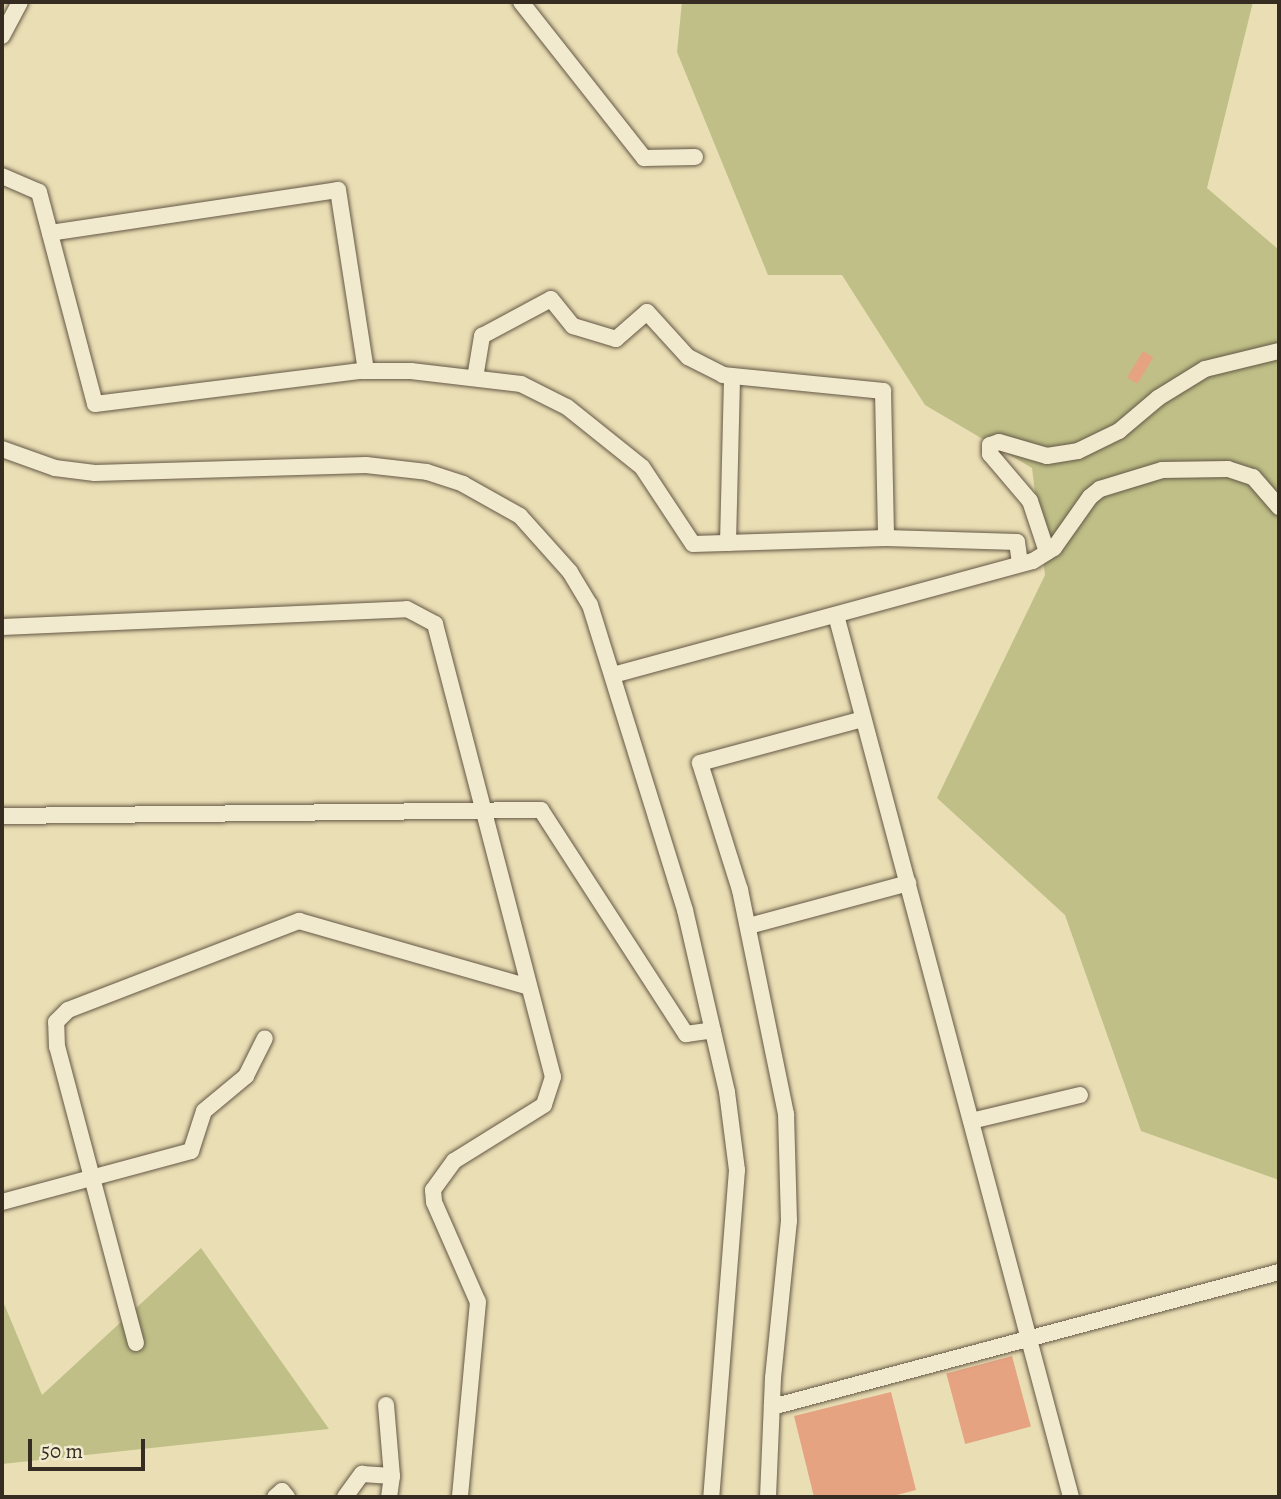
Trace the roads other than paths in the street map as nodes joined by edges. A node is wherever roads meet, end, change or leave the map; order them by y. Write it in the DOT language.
graph roads {
  1 [pos="20,2"];
  2 [pos="521,2"];
  3 [pos="2,36"];
  4 [pos="695,157"];
  5 [pos="2,176"];
  6 [pos="50,233"];
  7 [pos="1279,351"];
  8 [pos="366,371"];
  9 [pos="732,377"];
  10 [pos="475,378"];
  11 [pos="2,449"];
  12 [pos="1279,508"];
  13 [pos="886,538"];
  14 [pos="728,543"];
  15 [pos="1047,552"];
  16 [pos="1020,564"];
  17 [pos="836,615"];
  18 [pos="2,627"];
  19 [pos="613,675"];
  20 [pos="863,719"];
  21 [pos="481,810"];
  22 [pos="2,816"];
  23 [pos="908,883"];
  24 [pos="749,926"];
  25 [pos="529,987"];
  26 [pos="713,1030"];
  27 [pos="265,1038"];
  28 [pos="1080,1095"];
  29 [pos="971,1121"];
  30 [pos="92,1177"];
  31 [pos="2,1202"];
  32 [pos="1279,1272"];
  33 [pos="1028,1338"];
  34 [pos="136,1343"];
  35 [pos="386,1405"];
  36 [pos="772,1407"];
  37 [pos="392,1476"];
  38 [pos="275,1497"];
  39 [pos="287,1497"];
  40 [pos="345,1497"];
  41 [pos="389,1497"];
  42 [pos="460,1497"];
  43 [pos="711,1497"];
  44 [pos="768,1497"];
  45 [pos="1071,1497"];
  1 -- 3 [label="street"];
  2 -- 4 [label="street"];
  5 -- 6 [label="street"];
  6 -- 8 [label="street"];
  6 -- 8 [label="street"];
  7 -- 15 [label="street"];
  8 -- 10 [label="street"];
  9 -- 10 [label="street"];
  9 -- 13 [label="street"];
  9 -- 14 [label="street"];
  10 -- 14 [label="street"];
  11 -- 19 [label="street"];
  12 -- 15 [label="street"];
  13 -- 14 [label="street"];
  13 -- 16 [label="street"];
  15 -- 16 [label="street"];
  16 -- 17 [label="street"];
  17 -- 19 [label="street"];
  17 -- 20 [label="street"];
  18 -- 21 [label="street"];
  19 -- 26 [label="street"];
  20 -- 23 [label="street"];
  20 -- 24 [label="street"];
  21 -- 22 [label="street"];
  21 -- 25 [label="street"];
  21 -- 26 [label="street"];
  23 -- 24 [label="street"];
  23 -- 29 [label="street"];
  24 -- 36 [label="street"];
  25 -- 30 [label="street"];
  25 -- 42 [label="street"];
  26 -- 43 [label="street"];
  27 -- 30 [label="street"];
  28 -- 29 [label="street"];
  29 -- 33 [label="street"];
  30 -- 31 [label="street"];
  30 -- 34 [label="street"];
  32 -- 33 [label="street"];
  33 -- 36 [label="street"];
  33 -- 45 [label="street"];
  35 -- 37 [label="street"];
  36 -- 44 [label="street"];
  37 -- 40 [label="street"];
  37 -- 41 [label="street"];
  38 -- 39 [label="street"];
}
